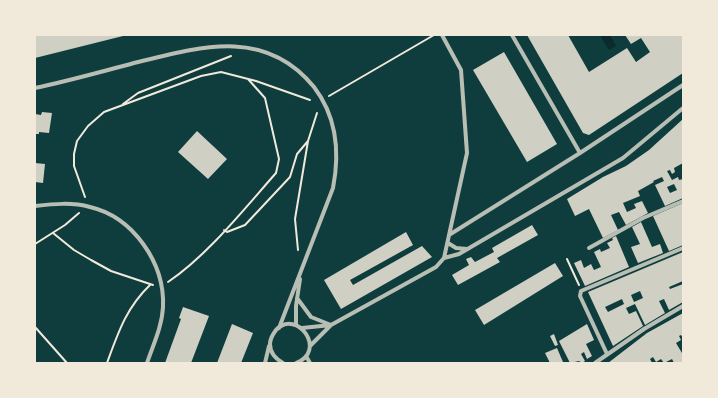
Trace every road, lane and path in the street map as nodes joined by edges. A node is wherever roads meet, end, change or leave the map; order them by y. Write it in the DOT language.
graph roads {
  1 [pos="442,35"];
  2 [pos="512,35"];
  3 [pos="432,36"];
  4 [pos="231,56"];
  5 [pos="248,79"];
  6 [pos="683,85"];
  7 [pos="35,88"];
  8 [pos="338,91"];
  9 [pos="310,100"];
  10 [pos="120,106"];
  11 [pos="683,108"];
  12 [pos="317,113"];
  13 [pos="308,141"];
  14 [pos="580,154"];
  15 [pos="85,197"];
  16 [pos="683,201"];
  17 [pos="35,206"];
  18 [pos="80,212"];
  19 [pos="224,230"];
  20 [pos="53,233"];
  21 [pos="449,235"];
  22 [pos="448,243"];
  23 [pos="35,244"];
  24 [pos="590,248"];
  25 [pos="683,248"];
  26 [pos="467,249"];
  27 [pos="298,250"];
  28 [pos="444,258"];
  29 [pos="566,259"];
  30 [pos="302,271"];
  31 [pos="168,282"];
  32 [pos="150,285"];
  33 [pos="153,285"];
  34 [pos="581,291"];
  35 [pos="297,298"];
  36 [pos="683,306"];
  37 [pos="296,325"];
  38 [pos="331,325"];
  39 [pos="35,327"];
  40 [pos="279,328"];
  41 [pos="301,328"];
  42 [pos="270,343"];
  43 [pos="310,346"];
  44 [pos="607,354"];
  45 [pos="306,356"];
  46 [pos="67,363"];
  47 [pos="107,363"];
  48 [pos="147,363"];
  49 [pos="265,363"];
  50 [pos="283,363"];
  51 [pos="296,363"];
  52 [pos="310,363"];
  53 [pos="594,363"];
  1 -- 21 [label="street"];
  2 -- 14 [label="street"];
  3 -- 8 [label="path"];
  4 -- 10 [label="path"];
  5 -- 9 [label="path"];
  5 -- 10 [label="path"];
  5 -- 19 [label="path"];
  6 -- 14 [label="street"];
  7 -- 30 [label="street"];
  10 -- 15 [label="path"];
  11 -- 26 [label="street"];
  12 -- 13 [label="path"];
  13 -- 19 [label="path"];
  13 -- 27 [label="path"];
  14 -- 21 [label="street"];
  16 -- 24 [label="street"];
  17 -- 48 [label="street"];
  18 -- 20 [label="path"];
  19 -- 31 [label="path"];
  20 -- 23 [label="path"];
  20 -- 32 [label="path"];
  21 -- 22 [label="street"];
  22 -- 26 [label="street"];
  22 -- 28 [label="street"];
  25 -- 34 [label="street"];
  26 -- 28 [label="street"];
  28 -- 38 [label="street"];
  29 -- 34 [label="path"];
  30 -- 35 [label="street"];
  30 -- 40 [label="street"];
  32 -- 33 [label="path"];
  32 -- 47 [label="path"];
  34 -- 44 [label="street"];
  35 -- 37 [label="street"];
  35 -- 38 [label="street"];
  36 -- 44 [label="street"];
  37 -- 40 [label="street"];
  37 -- 41 [label="street"];
  38 -- 41 [label="street"];
  38 -- 43 [label="street"];
  39 -- 46 [label="path"];
  40 -- 42 [label="street"];
  41 -- 43 [label="street"];
  42 -- 49 [label="street"];
  42 -- 50 [label="street"];
  43 -- 45 [label="street"];
  44 -- 53 [label="street"];
  45 -- 51 [label="street"];
  45 -- 52 [label="street"];
}
